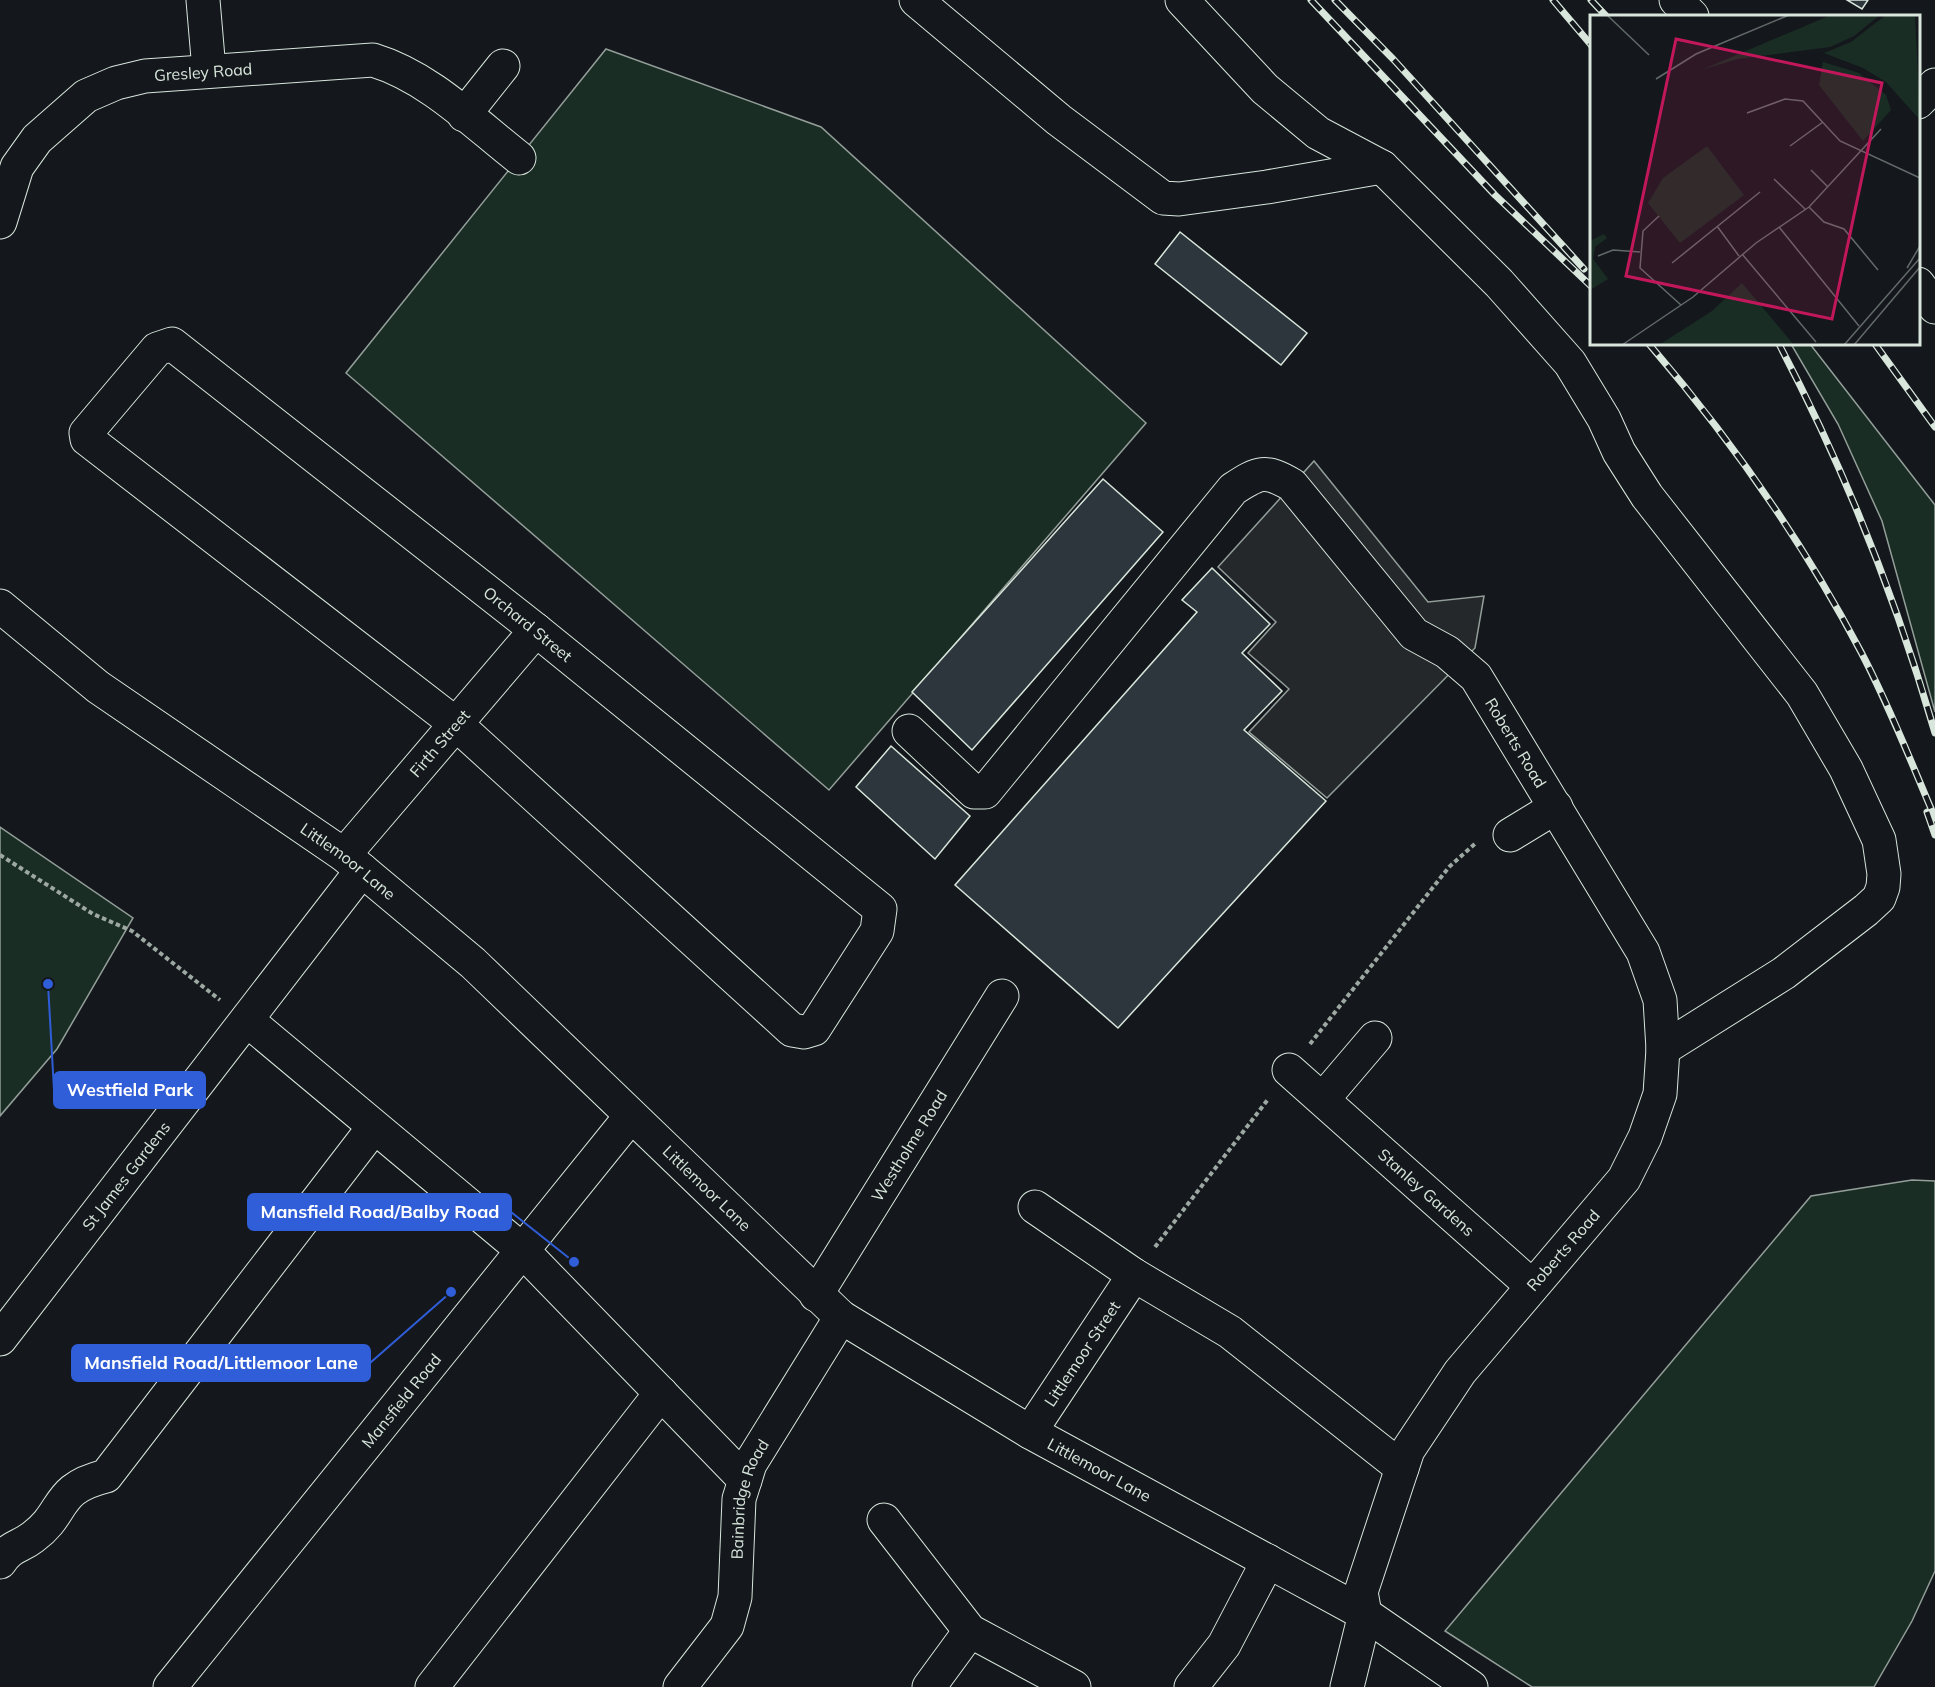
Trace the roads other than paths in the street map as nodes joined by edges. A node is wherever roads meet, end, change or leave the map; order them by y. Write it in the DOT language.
graph roads {
  1 [pos="203,0"];
  2 [pos="916,0"];
  3 [pos="1182,0"];
  4 [pos="1676,0"];
  5 [pos="1691,15"];
  6 [pos="503,66"];
  7 [pos="208,70"];
  8 [pos="1935,85"];
  9 [pos="1920,100"];
  10 [pos="464,115"];
  11 [pos="519,158"];
  12 [pos="1382,167"];
  13 [pos="0,222"];
  14 [pos="1920,287"];
  15 [pos="1935,307"];
  16 [pos="0,606"];
  17 [pos="536,630"];
  18 [pos="456,724"];
  19 [pos="909,731"];
  20 [pos="1556,807"];
  21 [pos="1510,835"];
  22 [pos="353,863"];
  23 [pos="1002,996"];
  24 [pos="247,1020"];
  25 [pos="1375,1038"];
  26 [pos="1663,1049"];
  27 [pos="1290,1070"];
  28 [pos="1323,1099"];
  29 [pos="631,1116"];
  30 [pos="374,1127"];
  31 [pos="1035,1207"];
  32 [pos="521,1248"];
  33 [pos="1134,1275"];
  34 [pos="1532,1286"];
  35 [pos="816,1295"];
  36 [pos="840,1317"];
  37 [pos="0,1339"];
  38 [pos="661,1393"];
  39 [pos="1030,1432"];
  40 [pos="1402,1468"];
  41 [pos="745,1480"];
  42 [pos="884,1520"];
  43 [pos="1268,1561"];
  44 [pos="0,1562"];
  45 [pos="1365,1614"];
  46 [pos="970,1630"];
  47 [pos="170,1687"];
  48 [pos="432,1687"];
  49 [pos="680,1687"];
  50 [pos="928,1687"];
  51 [pos="1074,1687"];
  52 [pos="1191,1687"];
  53 [pos="1347,1687"];
  54 [pos="1471,1687"];
  1 -- 7 [label="street"];
  2 -- 12 [label="street"];
  3 -- 12 [label="street"];
  4 -- 5 [label="street"];
  6 -- 10 [label="street"];
  7 -- 10 [label="street, Gresley Road"];
  7 -- 13 [label="street, Gresley Road"];
  8 -- 9 [label="street"];
  10 -- 11 [label="street, Gresley Road"];
  12 -- 26 [label="street"];
  14 -- 15 [label="street"];
  16 -- 22 [label="street, Littlemoor Lane"];
  17 -- 18 [label="street, Firth Street"];
  17 -- 18 [label="street, Orchard Street"];
  17 -- 18 [label="street, Orchard Street"];
  18 -- 22 [label="street, Firth Street"];
  19 -- 20 [label="street, Roberts Road"];
  20 -- 21 [label="street"];
  20 -- 26 [label="street, Roberts Road"];
  22 -- 24 [label="street, St James Gardens"];
  22 -- 29 [label="street, Littlemoor Lane"];
  23 -- 35 [label="street, Westholme Road"];
  24 -- 30 [label="street"];
  24 -- 37 [label="street, St James Gardens"];
  25 -- 28 [label="street"];
  26 -- 34 [label="street, Roberts Road"];
  27 -- 28 [label="street, Stanley Gardens"];
  28 -- 34 [label="street, Stanley Gardens"];
  29 -- 32 [label="street, Mansfield Road"];
  29 -- 35 [label="street, Littlemoor Lane"];
  30 -- 32 [label="street"];
  30 -- 44 [label="street"];
  31 -- 33 [label="street"];
  32 -- 38 [label="street"];
  32 -- 47 [label="street, Mansfield Road"];
  33 -- 39 [label="street, Littlemoor Street"];
  33 -- 40 [label="street"];
  34 -- 40 [label="street, Roberts Road"];
  35 -- 36 [label="street, Littlemoor Lane"];
  36 -- 39 [label="street, Littlemoor Lane"];
  36 -- 41 [label="street, Bainbridge Road"];
  38 -- 41 [label="street"];
  38 -- 48 [label="street"];
  39 -- 43 [label="street, Littlemoor Lane"];
  40 -- 45 [label="street, Roberts Road"];
  41 -- 49 [label="street, Bainbridge Road"];
  42 -- 46 [label="street"];
  43 -- 45 [label="street, Littlemoor Lane"];
  43 -- 52 [label="street"];
  45 -- 53 [label="street, Roberts Road"];
  45 -- 54 [label="street, Littlemoor Lane"];
  46 -- 50 [label="street"];
  46 -- 51 [label="street"];
}
